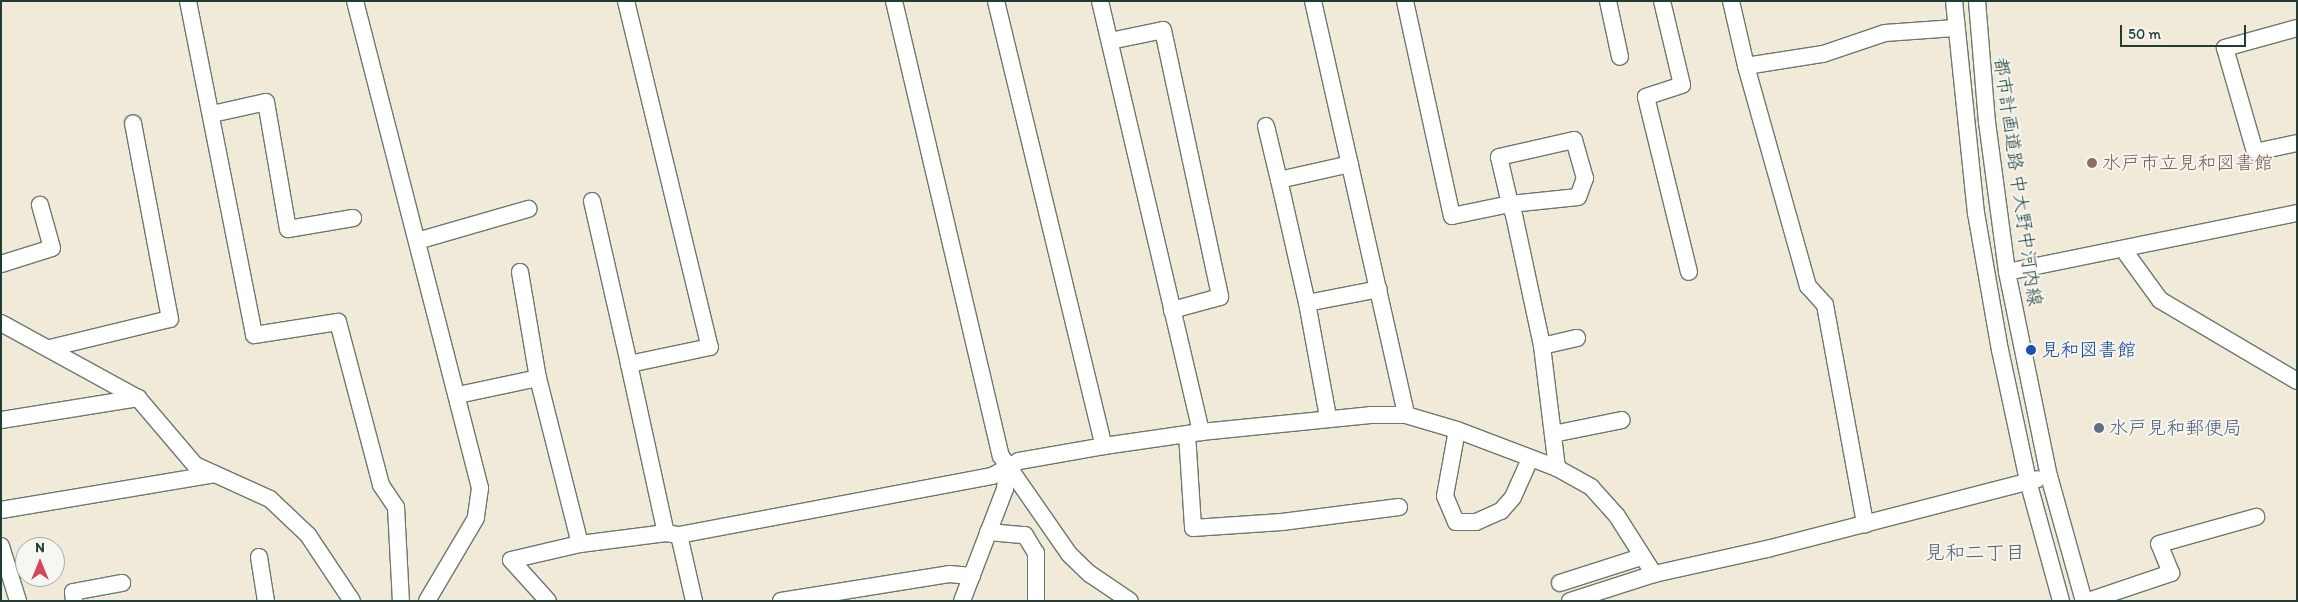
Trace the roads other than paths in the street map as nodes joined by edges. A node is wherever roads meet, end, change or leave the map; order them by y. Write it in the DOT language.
graph roads {
  1 [pos="188,1"];
  2 [pos="354,1"];
  3 [pos="626,1"];
  4 [pos="894,1"];
  5 [pos="996,1"];
  6 [pos="1100,1"];
  7 [pos="1313,1"];
  8 [pos="1405,1"];
  9 [pos="1608,1"];
  10 [pos="1662,1"];
  11 [pos="1731,1"];
  12 [pos="1954,1"];
  13 [pos="1977,1"];
  14 [pos="1955,28"];
  15 [pos="2297,28"];
  16 [pos="1110,41"];
  17 [pos="1620,57"];
  18 [pos="1746,66"];
  19 [pos="212,114"];
  20 [pos="132,123"];
  21 [pos="1266,126"];
  22 [pos="2297,143"];
  23 [pos="1350,164"];
  24 [pos="1279,180"];
  25 [pos="592,201"];
  26 [pos="1510,204"];
  27 [pos="40,205"];
  28 [pos="528,209"];
  29 [pos="2297,213"];
  30 [pos="353,218"];
  31 [pos="417,241"];
  32 [pos="2122,250"];
  33 [pos="1,264"];
  34 [pos="520,272"];
  35 [pos="1688,272"];
  36 [pos="2006,272"];
  37 [pos="1379,290"];
  38 [pos="1307,303"];
  39 [pos="1172,310"];
  40 [pos="1,323"];
  41 [pos="1578,338"];
  42 [pos="1542,346"];
  43 [pos="50,348"];
  44 [pos="629,364"];
  45 [pos="538,378"];
  46 [pos="2297,381"];
  47 [pos="458,395"];
  48 [pos="138,398"];
  49 [pos="1406,415"];
  50 [pos="1328,417"];
  51 [pos="1,420"];
  52 [pos="1622,420"];
  53 [pos="1457,430"];
  54 [pos="1194,433"];
  55 [pos="1554,434"];
  56 [pos="1104,446"];
  57 [pos="1530,459"];
  58 [pos="1007,467"];
  59 [pos="1557,468"];
  60 [pos="215,474"];
  61 [pos="2049,476"];
  62 [pos="2028,480"];
  63 [pos="1399,507"];
  64 [pos="1,510"];
  65 [pos="2256,517"];
  66 [pos="1865,524"];
  67 [pos="988,532"];
  68 [pos="673,534"];
  69 [pos="580,544"];
  70 [pos="1,546"];
  71 [pos="258,557"];
  72 [pos="1641,557"];
  73 [pos="1654,574"];
  74 [pos="972,576"];
  75 [pos="122,583"];
  76 [pos="1560,583"];
  77 [pos="1590,598"];
  78 [pos="18,601"];
  79 [pos="74,601"];
  80 [pos="266,601"];
  81 [pos="352,601"];
  82 [pos="401,601"];
  83 [pos="427,601"];
  84 [pos="548,601"];
  85 [pos="694,601"];
  86 [pos="781,601"];
  87 [pos="962,601"];
  88 [pos="1036,601"];
  89 [pos="1130,601"];
  90 [pos="1570,601"];
  91 [pos="2061,601"];
  92 [pos="2084,601"];
  93 [pos="2088,601"];
  1 -- 19 [label="street"];
  2 -- 31 [label="street"];
  3 -- 44 [label="street"];
  4 -- 58 [label="street"];
  5 -- 56 [label="street"];
  6 -- 16 [label="street"];
  7 -- 23 [label="street"];
  8 -- 26 [label="street"];
  9 -- 17 [label="street"];
  10 -- 35 [label="street"];
  11 -- 18 [label="street"];
  12 -- 14 [label="street"];
  13 -- 36 [label="street, 都市計画道路 中大野中河内線"];
  14 -- 18 [label="street"];
  14 -- 62 [label="street"];
  15 -- 22 [label="street"];
  16 -- 39 [label="street"];
  16 -- 39 [label="street"];
  18 -- 66 [label="street"];
  19 -- 30 [label="street"];
  19 -- 82 [label="street"];
  20 -- 43 [label="street"];
  21 -- 24 [label="street"];
  23 -- 24 [label="street"];
  23 -- 37 [label="street"];
  24 -- 38 [label="street"];
  25 -- 44 [label="street"];
  26 -- 26 [label="street"];
  26 -- 42 [label="street"];
  27 -- 33 [label="street"];
  28 -- 31 [label="street"];
  29 -- 32 [label="street"];
  31 -- 47 [label="street"];
  32 -- 36 [label="street"];
  32 -- 46 [label="street"];
  34 -- 45 [label="street"];
  36 -- 61 [label="street, 都市計画道路 中大野中河内線"];
  37 -- 38 [label="street"];
  37 -- 49 [label="street"];
  38 -- 50 [label="street"];
  39 -- 54 [label="street"];
  40 -- 43 [label="street"];
  41 -- 42 [label="street"];
  42 -- 55 [label="street"];
  43 -- 48 [label="street"];
  44 -- 68 [label="street"];
  45 -- 47 [label="street"];
  45 -- 69 [label="street"];
  47 -- 83 [label="street"];
  48 -- 51 [label="street"];
  48 -- 60 [label="street"];
  49 -- 50 [label="street"];
  49 -- 53 [label="street"];
  50 -- 54 [label="street"];
  52 -- 55 [label="street"];
  53 -- 57 [label="street"];
  53 -- 57 [label="street"];
  54 -- 56 [label="street"];
  54 -- 63 [label="street"];
  55 -- 59 [label="street"];
  56 -- 58 [label="street"];
  57 -- 59 [label="street"];
  58 -- 67 [label="street"];
  58 -- 68 [label="street"];
  58 -- 89 [label="street"];
  59 -- 72 [label="street"];
  60 -- 64 [label="street"];
  60 -- 81 [label="street"];
  61 -- 62 [label="street"];
  61 -- 92 [label="street, 都市計画道路 中大野中河内線"];
  62 -- 66 [label="street"];
  62 -- 91 [label="street"];
  65 -- 93 [label="street"];
  66 -- 73 [label="street"];
  67 -- 74 [label="street"];
  67 -- 88 [label="street"];
  68 -- 69 [label="street"];
  68 -- 85 [label="street"];
  69 -- 84 [label="street"];
  70 -- 78 [label="street"];
  71 -- 80 [label="street"];
  72 -- 73 [label="street"];
  72 -- 76 [label="street"];
  73 -- 77 [label="street"];
  74 -- 86 [label="street"];
  74 -- 87 [label="street"];
  75 -- 79 [label="street"];
  77 -- 90 [label="street"];
}
